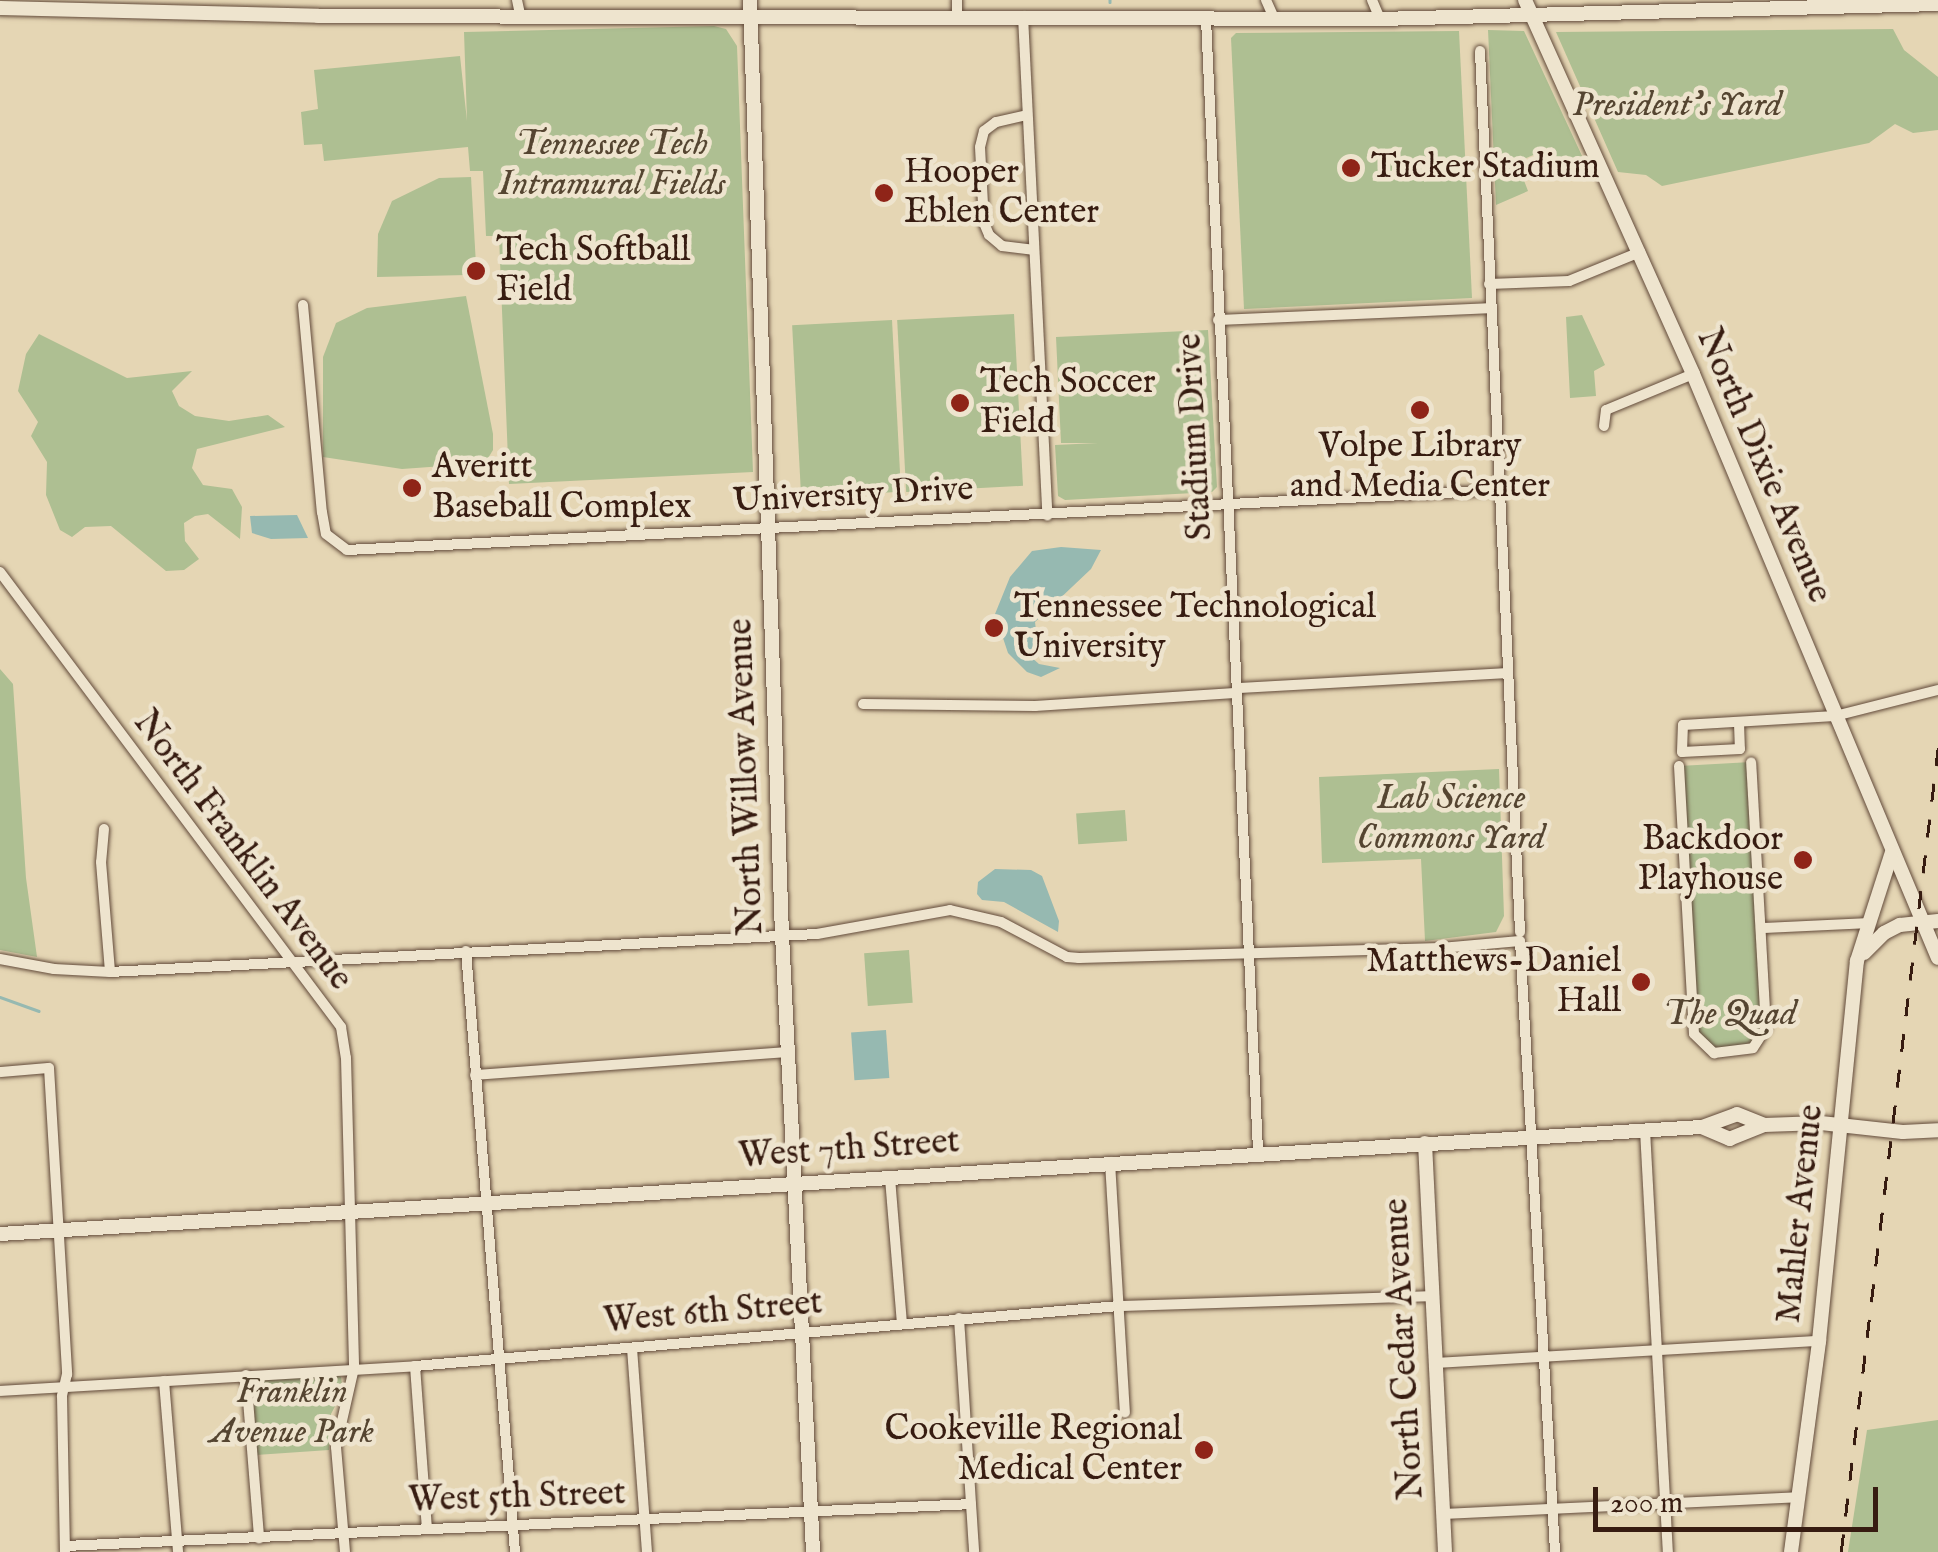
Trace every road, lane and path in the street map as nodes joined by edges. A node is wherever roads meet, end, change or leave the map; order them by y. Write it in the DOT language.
graph roads {
  1 [pos="750,0"];
  2 [pos="1266,0"];
  3 [pos="1372,0"];
  4 [pos="1524,0"];
  5 [pos="1938,4"];
  6 [pos="1822,5"];
  7 [pos="519,7"];
  8 [pos="1680,7"];
  9 [pos="0,8"];
  10 [pos="957,8"];
  11 [pos="1023,16"];
  12 [pos="750,17"];
  13 [pos="1206,18"];
  14 [pos="1274,18"];
  15 [pos="1532,18"];
  16 [pos="1380,19"];
  17 [pos="1480,52"];
  18 [pos="1027,115"];
  19 [pos="1034,250"];
  20 [pos="1640,252"];
  21 [pos="1489,284"];
  22 [pos="302,305"];
  23 [pos="1489,308"];
  24 [pos="1218,320"];
  25 [pos="1692,374"];
  26 [pos="1604,426"];
  27 [pos="1498,490"];
  28 [pos="1226,505"];
  29 [pos="1047,514"];
  30 [pos="768,528"];
  31 [pos="0,571"];
  32 [pos="1508,673"];
  33 [pos="1938,690"];
  34 [pos="1238,691"];
  35 [pos="864,704"];
  36 [pos="1835,716"];
  37 [pos="1739,723"];
  38 [pos="1751,762"];
  39 [pos="1679,766"];
  40 [pos="104,829"];
  41 [pos="1892,850"];
  42 [pos="1910,892"];
  43 [pos="1930,922"];
  44 [pos="1870,923"];
  45 [pos="1764,928"];
  46 [pos="1884,932"];
  47 [pos="782,935"];
  48 [pos="1520,936"];
  49 [pos="466,951"];
  50 [pos="1246,951"];
  51 [pos="1938,958"];
  52 [pos="0,959"];
  53 [pos="292,961"];
  54 [pos="1857,961"];
  55 [pos="110,972"];
  56 [pos="789,1052"];
  57 [pos="0,1072"];
  58 [pos="476,1075"];
  59 [pos="1840,1124"];
  60 [pos="1764,1125"];
  61 [pos="1702,1127"];
  62 [pos="1646,1130"];
  63 [pos="1938,1130"];
  64 [pos="1530,1136"];
  65 [pos="1425,1143"];
  66 [pos="1258,1153"];
  67 [pos="1110,1162"];
  68 [pos="890,1178"];
  69 [pos="797,1183"];
  70 [pos="487,1204"];
  71 [pos="352,1212"];
  72 [pos="60,1229"];
  73 [pos="0,1234"];
  74 [pos="1431,1296"];
  75 [pos="1120,1306"];
  76 [pos="959,1318"];
  77 [pos="902,1324"];
  78 [pos="805,1334"];
  79 [pos="1819,1340"];
  80 [pos="632,1348"];
  81 [pos="1657,1351"];
  82 [pos="1541,1357"];
  83 [pos="499,1358"];
  84 [pos="1436,1363"];
  85 [pos="414,1366"];
  86 [pos="354,1368"];
  87 [pos="246,1374"];
  88 [pos="164,1380"];
  89 [pos="65,1386"];
  90 [pos="0,1390"];
  91 [pos="1125,1413"];
  92 [pos="1798,1497"];
  93 [pos="971,1504"];
  94 [pos="1666,1505"];
  95 [pos="1551,1510"];
  96 [pos="812,1513"];
  97 [pos="1443,1514"];
  98 [pos="645,1520"];
  99 [pos="512,1525"];
  100 [pos="427,1529"];
  101 [pos="344,1534"];
  102 [pos="259,1538"];
  103 [pos="177,1547"];
  104 [pos="65,1549"];
  105 [pos="345,1552"];
  106 [pos="514,1552"];
  107 [pos="648,1552"];
  108 [pos="814,1552"];
  109 [pos="974,1552"];
  110 [pos="1445,1552"];
  111 [pos="1555,1552"];
  112 [pos="1668,1552"];
  113 [pos="1791,1552"];
  1 -- 12 [label="street, North Willow Avenue"];
  2 -- 14 [label="street"];
  3 -- 16 [label="street"];
  4 -- 15 [label="street, North Dixie Avenue"];
  5 -- 6 [label="street"];
  6 -- 8 [label="street"];
  7 -- 9 [label="street"];
  7 -- 12 [label="street"];
  8 -- 15 [label="street"];
  10 -- 11 [label="street"];
  10 -- 12 [label="street"];
  11 -- 13 [label="street"];
  11 -- 18 [label="street"];
  12 -- 30 [label="street, North Willow Avenue"];
  13 -- 14 [label="street"];
  13 -- 24 [label="street, Stadium Drive"];
  14 -- 16 [label="street"];
  15 -- 16 [label="street"];
  15 -- 20 [label="street, North Dixie Avenue"];
  17 -- 21 [label="street"];
  18 -- 19 [label="street"];
  18 -- 19 [label="street"];
  19 -- 29 [label="street"];
  20 -- 21 [label="street"];
  20 -- 25 [label="street, North Dixie Avenue"];
  21 -- 23 [label="street"];
  22 -- 30 [label="street, University Drive"];
  23 -- 24 [label="street"];
  23 -- 27 [label="street"];
  24 -- 28 [label="street, Stadium Drive"];
  25 -- 26 [label="street"];
  25 -- 36 [label="street, North Dixie Avenue"];
  27 -- 28 [label="street, University Drive"];
  27 -- 32 [label="street"];
  28 -- 29 [label="street, University Drive"];
  28 -- 34 [label="street, Stadium Drive"];
  29 -- 30 [label="street, University Drive"];
  30 -- 47 [label="street, North Willow Avenue"];
  31 -- 53 [label="street, North Franklin Avenue"];
  32 -- 34 [label="street"];
  32 -- 48 [label="street"];
  33 -- 36 [label="street"];
  34 -- 35 [label="street"];
  34 -- 50 [label="street, Stadium Drive"];
  36 -- 37 [label="street"];
  36 -- 41 [label="street, North Dixie Avenue"];
  37 -- 37 [label="street"];
  38 -- 39 [label="street"];
  40 -- 55 [label="street"];
  41 -- 42 [label="street, North Dixie Avenue"];
  41 -- 44 [label="street, Mahler Avenue"];
  42 -- 43 [label="street, North Dixie Avenue"];
  42 -- 46 [label="street"];
  43 -- 46 [label="street"];
  43 -- 51 [label="street, North Dixie Avenue"];
  44 -- 45 [label="street"];
  44 -- 54 [label="street, Mahler Avenue"];
  46 -- 54 [label="street"];
  47 -- 49 [label="street"];
  47 -- 50 [label="street"];
  47 -- 56 [label="street, North Willow Avenue"];
  48 -- 50 [label="street"];
  48 -- 64 [label="street"];
  49 -- 53 [label="street"];
  49 -- 58 [label="street"];
  50 -- 66 [label="street, Stadium Drive"];
  52 -- 55 [label="street"];
  53 -- 55 [label="street"];
  53 -- 71 [label="street, North Franklin Avenue"];
  54 -- 59 [label="street, Mahler Avenue"];
  56 -- 58 [label="street"];
  56 -- 69 [label="street, North Willow Avenue"];
  57 -- 72 [label="street"];
  58 -- 70 [label="street"];
  59 -- 60 [label="street, West 7th Street"];
  59 -- 63 [label="street, West 7th Street"];
  59 -- 79 [label="street, Mahler Avenue"];
  60 -- 61 [label="street, West 7th Street"];
  60 -- 61 [label="street, West 7th Street"];
  61 -- 62 [label="street, West 7th Street"];
  62 -- 64 [label="street, West 7th Street"];
  62 -- 81 [label="street"];
  64 -- 65 [label="street, West 7th Street"];
  64 -- 82 [label="street"];
  65 -- 66 [label="street, West 7th Street"];
  65 -- 74 [label="street, North Cedar Avenue"];
  66 -- 67 [label="street, West 7th Street"];
  67 -- 68 [label="street, West 7th Street"];
  67 -- 75 [label="street"];
  68 -- 69 [label="street, West 7th Street"];
  68 -- 77 [label="street"];
  69 -- 70 [label="street, West 7th Street"];
  69 -- 78 [label="street, North Willow Avenue"];
  70 -- 71 [label="street, West 7th Street"];
  70 -- 83 [label="street"];
  71 -- 72 [label="street, West 7th Street"];
  71 -- 86 [label="street, North Franklin Avenue"];
  72 -- 73 [label="street, West 7th Street"];
  72 -- 89 [label="street"];
  74 -- 75 [label="street, West 6th Street"];
  74 -- 84 [label="street, North Cedar Avenue"];
  75 -- 76 [label="street, West 6th Street"];
  75 -- 91 [label="street"];
  76 -- 77 [label="street, West 6th Street"];
  76 -- 93 [label="street"];
  77 -- 78 [label="street, West 6th Street"];
  78 -- 80 [label="street, West 6th Street"];
  78 -- 96 [label="street, North Willow Avenue"];
  79 -- 81 [label="street"];
  79 -- 92 [label="street, Mahler Avenue"];
  80 -- 83 [label="street, West 6th Street"];
  80 -- 98 [label="street"];
  81 -- 82 [label="street"];
  81 -- 94 [label="street"];
  82 -- 84 [label="street"];
  82 -- 95 [label="street"];
  83 -- 85 [label="street, West 6th Street"];
  83 -- 99 [label="street"];
  84 -- 97 [label="street, North Cedar Avenue"];
  85 -- 86 [label="street, West 6th Street"];
  85 -- 100 [label="street"];
  86 -- 87 [label="street, West 6th Street"];
  86 -- 101 [label="street, North Franklin Avenue"];
  87 -- 88 [label="street, West 6th Street"];
  87 -- 102 [label="street"];
  88 -- 89 [label="street, West 6th Street"];
  88 -- 103 [label="street"];
  89 -- 90 [label="street, West 6th Street"];
  89 -- 104 [label="street"];
  92 -- 94 [label="street"];
  92 -- 113 [label="street, Mahler Avenue"];
  93 -- 96 [label="street, West 5th Street"];
  93 -- 109 [label="street"];
  94 -- 95 [label="street"];
  94 -- 112 [label="street"];
  95 -- 97 [label="street"];
  95 -- 111 [label="street"];
  96 -- 98 [label="street, West 5th Street"];
  96 -- 108 [label="street, North Willow Avenue"];
  97 -- 110 [label="street, North Cedar Avenue"];
  98 -- 99 [label="street, West 5th Street"];
  98 -- 107 [label="street"];
  99 -- 100 [label="street, West 5th Street"];
  99 -- 106 [label="street"];
  100 -- 101 [label="street, West 5th Street"];
  101 -- 102 [label="street, West 5th Street"];
  101 -- 105 [label="street, North Franklin Avenue"];
  102 -- 103 [label="street, West 5th Street"];
  103 -- 104 [label="street, West 5th Street"];
}
